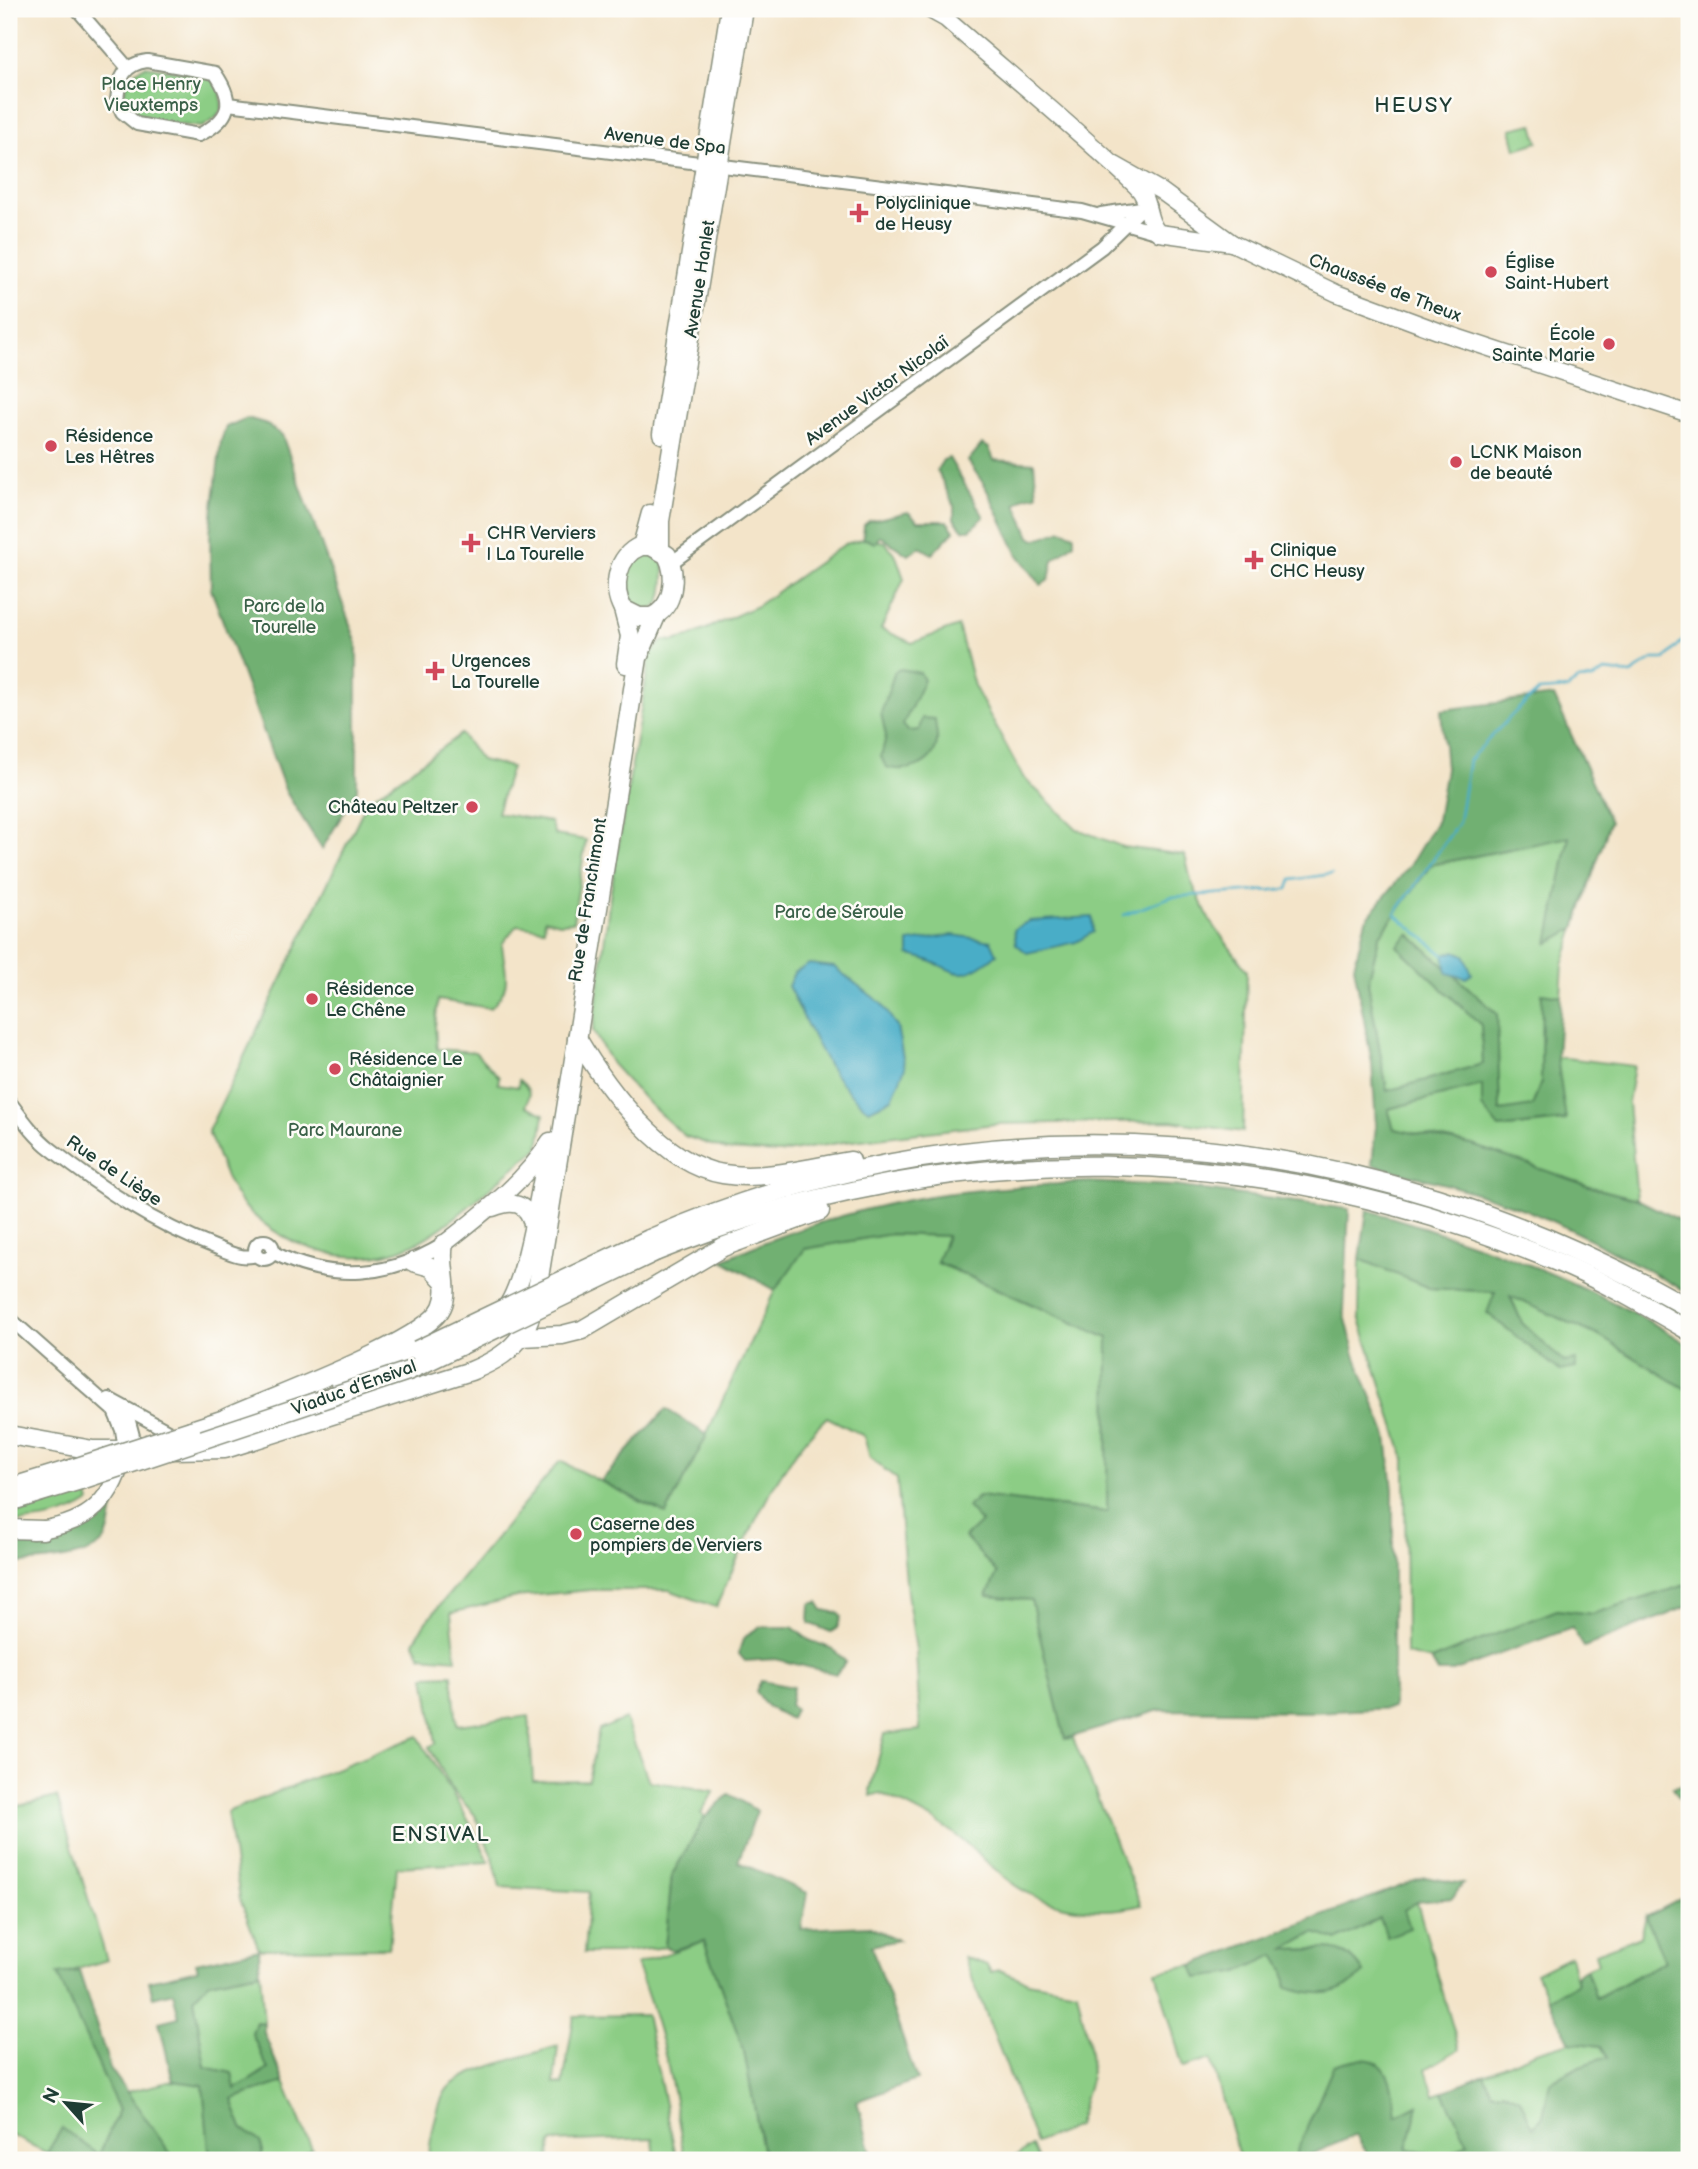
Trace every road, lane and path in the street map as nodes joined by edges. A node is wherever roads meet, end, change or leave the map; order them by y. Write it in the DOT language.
graph roads {
  1 [pos="77,9"];
  2 [pos="730,9"];
  3 [pos="744,9"];
  4 [pos="928,9"];
  5 [pos="127,68"];
  6 [pos="229,104"];
  7 [pos="712,165"];
  8 [pos="1115,165"];
  9 [pos="1143,202"];
  10 [pos="1182,207"];
  11 [pos="1083,211"];
  12 [pos="1097,214"];
  13 [pos="1128,225"];
  14 [pos="1159,232"];
  15 [pos="1232,243"];
  16 [pos="1102,247"];
  17 [pos="1689,414"];
  18 [pos="650,513"];
  19 [pos="641,545"];
  20 [pos="660,549"];
  21 [pos="671,563"];
  22 [pos="623,610"];
  23 [pos="656,616"];
  24 [pos="577,1038"];
  25 [pos="565,1076"];
  26 [pos="613,1089"];
  27 [pos="9,1101"];
  28 [pos="550,1140"];
  29 [pos="1243,1154"];
  30 [pos="539,1191"];
  31 [pos="505,1193"];
  32 [pos="1351,1193"];
  33 [pos="484,1211"];
  34 [pos="549,1212"];
  35 [pos="533,1224"];
  36 [pos="444,1244"];
  37 [pos="652,1246"];
  38 [pos="413,1262"];
  39 [pos="523,1272"];
  40 [pos="443,1280"];
  41 [pos="1689,1308"];
  42 [pos="9,1318"];
  43 [pos="532,1320"];
  44 [pos="1689,1331"];
  45 [pos="562,1335"];
  46 [pos="522,1337"];
  47 [pos="101,1396"];
  48 [pos="126,1410"];
  49 [pos="226,1418"];
  50 [pos="120,1425"];
  51 [pos="9,1435"];
  52 [pos="189,1441"];
  53 [pos="97,1450"];
  54 [pos="125,1450"];
  55 [pos="77,1474"];
  56 [pos="9,1488"];
  57 [pos="9,1502"];
  58 [pos="43,1530"];
  59 [pos="9,1531"];
  1 -- 5 [label="street"];
  2 -- 7 [label="highway, Avenue Hanlet"];
  3 -- 7 [label="highway, Avenue Hanlet"];
  4 -- 8 [label="main road, Chaussée de Theux"];
  5 -- 6 [label="street"];
  5 -- 6 [label="street"];
  6 -- 7 [label="street, Avenue de Spa"];
  7 -- 11 [label="street, Avenue de Spa"];
  7 -- 18 [label="highway, Avenue Hanlet"];
  7 -- 20 [label="highway, Avenue Hanlet"];
  8 -- 9 [label="main road, Chaussée de Theux"];
  8 -- 10 [label="main road, Chaussée de Theux"];
  9 -- 10 [label="main road"];
  9 -- 12 [label="street, Avenue de Spa"];
  9 -- 13 [label="street"];
  9 -- 14 [label="main road, Chaussée de Theux"];
  10 -- 14 [label="main road"];
  10 -- 15 [label="main road, Chaussée de Theux"];
  11 -- 12 [label="street, Avenue de Spa"];
  11 -- 16 [label="street"];
  12 -- 13 [label="street, Avenue de Spa"];
  13 -- 14 [label="street, Avenue de Spa"];
  13 -- 16 [label="street"];
  14 -- 15 [label="main road, Chaussée de Theux"];
  14 -- 16 [label="street"];
  15 -- 17 [label="main road, Chaussée de Theux"];
  16 -- 21 [label="street, Avenue Victor Nicolaï"];
  18 -- 19 [label="main road, Avenue Hanlet"];
  19 -- 20 [label="highway"];
  19 -- 22 [label="highway"];
  20 -- 21 [label="highway"];
  21 -- 23 [label="highway"];
  22 -- 23 [label="highway"];
  22 -- 25 [label="highway, Rue de Franchimont"];
  23 -- 24 [label="highway, Rue de Franchimont"];
  24 -- 25 [label="highway, Rue de Franchimont"];
  24 -- 26 [label="highway"];
  25 -- 26 [label="highway"];
  25 -- 28 [label="highway, Rue de Franchimont"];
  25 -- 34 [label="highway, Rue de Franchimont"];
  26 -- 29 [label="highway"];
  27 -- 38 [label="street, Rue de Liège"];
  28 -- 30 [label="highway, Rue de Franchimont"];
  28 -- 31 [label="main road"];
  29 -- 37 [label="highway"];
  29 -- 41 [label="highway"];
  30 -- 31 [label="main road"];
  30 -- 34 [label="main road"];
  30 -- 35 [label="highway, Rue de Franchimont"];
  31 -- 33 [label="main road"];
  32 -- 37 [label="highway"];
  32 -- 44 [label="highway"];
  32 -- 45 [label="highway"];
  33 -- 35 [label="main road"];
  33 -- 36 [label="main road"];
  34 -- 43 [label="highway, Rue de Franchimont"];
  35 -- 39 [label="highway, Rue de Franchimont"];
  36 -- 38 [label="street"];
  36 -- 40 [label="highway"];
  37 -- 49 [label="highway, Viaduc d’Ensival, bridge"];
  37 -- 55 [label="highway, Viaduc d’Ensival, bridge"];
  38 -- 40 [label="highway"];
  39 -- 43 [label="highway"];
  39 -- 52 [label="highway"];
  40 -- 49 [label="highway"];
  42 -- 47 [label="street"];
  43 -- 45 [label="highway"];
  43 -- 46 [label="highway"];
  45 -- 46 [label="highway"];
  46 -- 54 [label="highway"];
  47 -- 48 [label="street"];
  47 -- 50 [label="street"];
  48 -- 52 [label="street"];
  48 -- 54 [label="street"];
  49 -- 55 [label="highway, bridge"];
  50 -- 53 [label="street"];
  50 -- 54 [label="street"];
  51 -- 53 [label="highway"];
  52 -- 54 [label="highway"];
  53 -- 54 [label="highway"];
  54 -- 58 [label="main road"];
  55 -- 56 [label="highway"];
  55 -- 57 [label="highway"];
  58 -- 59 [label="highway"];
}
